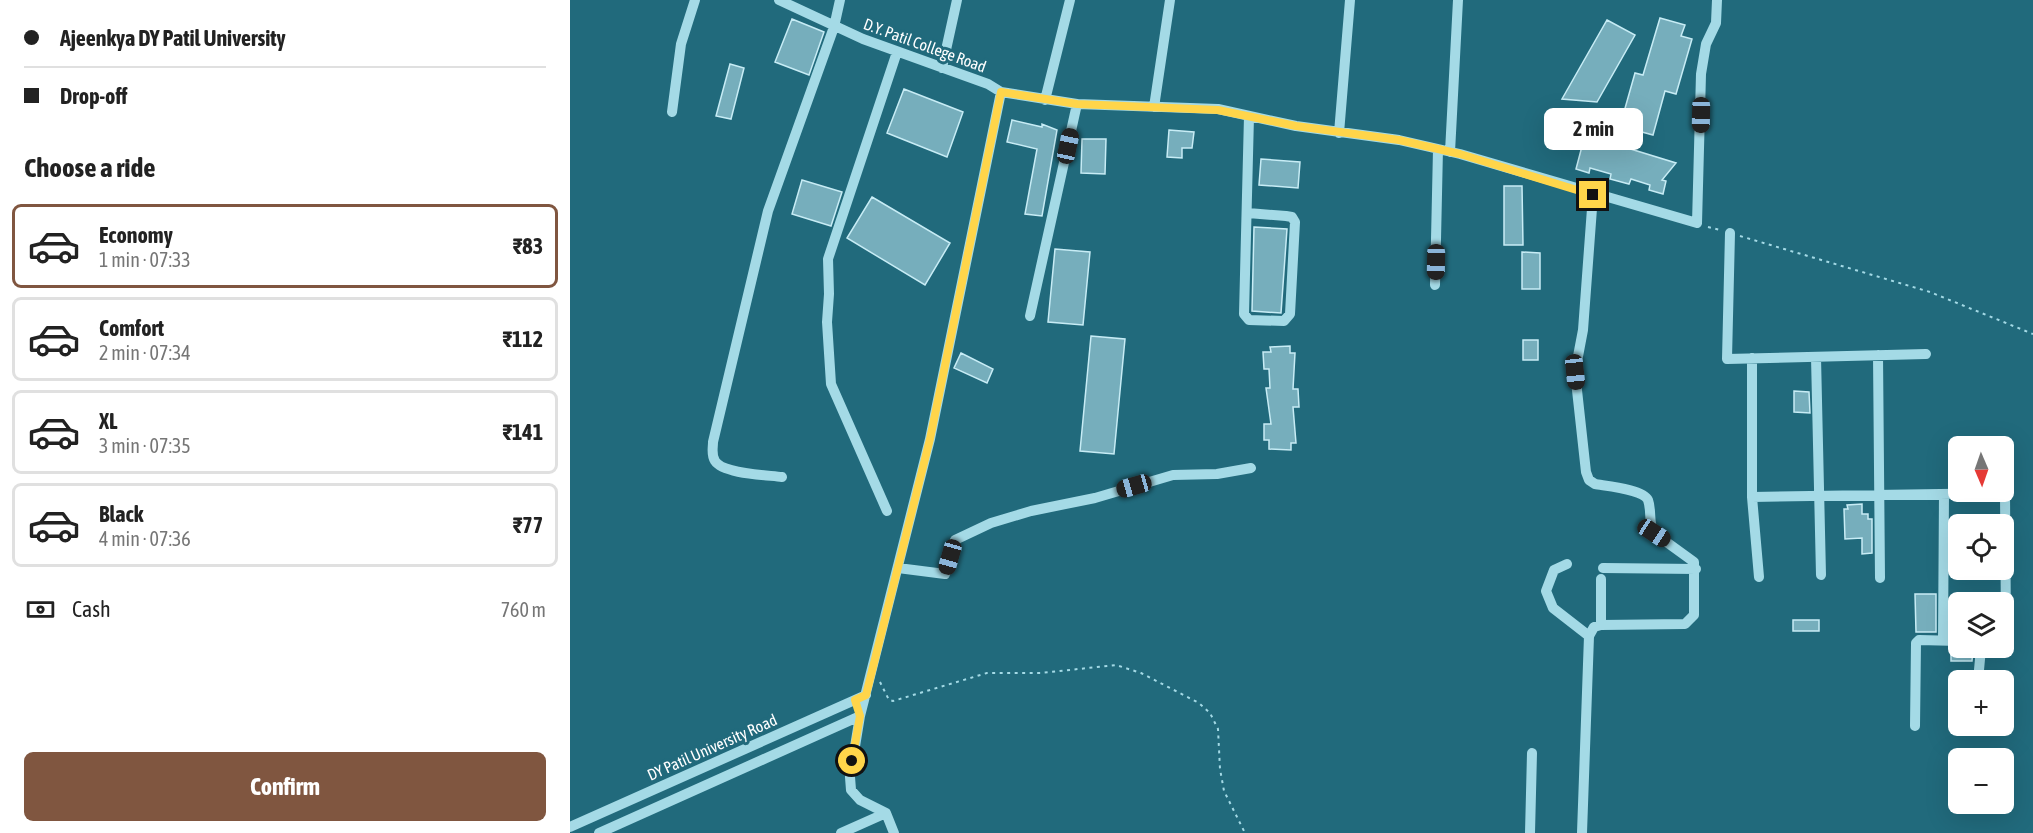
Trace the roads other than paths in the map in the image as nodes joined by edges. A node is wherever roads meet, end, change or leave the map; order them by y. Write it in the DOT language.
graph roads {
  1 [pos="694,0"];
  2 [pos="779,0"];
  3 [pos="840,0"];
  4 [pos="957,0"];
  5 [pos="1070,0"];
  6 [pos="1170,0"];
  7 [pos="1350,0"];
  8 [pos="1458,0"];
  9 [pos="1717,0"];
  10 [pos="834,27"];
  11 [pos="897,52"];
  12 [pos="942,68"];
  13 [pos="1001,92"];
  14 [pos="1045,100"];
  15 [pos="1077,104"];
  16 [pos="1154,107"];
  17 [pos="672,112"];
  18 [pos="1249,116"];
  19 [pos="1339,133"];
  20 [pos="1438,149"];
  21 [pos="1450,152"];
  22 [pos="1593,195"];
  23 [pos="1248,213"];
  24 [pos="1731,233"];
  25 [pos="1435,285"];
  26 [pos="1030,316"];
  27 [pos="1926,354"];
  28 [pos="1878,356"];
  29 [pos="1816,357"];
  30 [pos="1752,358"];
  31 [pos="1251,468"];
  32 [pos="782,477"];
  33 [pos="1944,494"];
  34 [pos="1881,495"];
  35 [pos="1818,496"];
  36 [pos="1752,497"];
  37 [pos="887,511"];
  38 [pos="1567,564"];
  39 [pos="898,568"];
  40 [pos="1696,569"];
  41 [pos="1821,575"];
  42 [pos="1759,577"];
  43 [pos="1880,578"];
  44 [pos="2006,592"];
  45 [pos="1601,625"];
  46 [pos="1589,636"];
  47 [pos="1943,640"];
  48 [pos="1948,640"];
  49 [pos="866,695"];
  50 [pos="855,700"];
  51 [pos="860,716"];
  52 [pos="1916,726"];
  53 [pos="1532,753"];
  54 [pos="886,813"];
  55 [pos="570,827"];
  56 [pos="606,832"];
  57 [pos="841,833"];
  58 [pos="894,833"];
  59 [pos="1530,833"];
  60 [pos="1582,833"];
  1 -- 17 [label="street"];
  2 -- 10 [label="street, D.Y. Patil College Road"];
  3 -- 10 [label="street"];
  4 -- 12 [label="street"];
  5 -- 14 [label="street"];
  6 -- 16 [label="street"];
  7 -- 19 [label="street"];
  8 -- 21 [label="street"];
  9 -- 22 [label="street"];
  10 -- 11 [label="street, D.Y. Patil College Road"];
  10 -- 32 [label="street"];
  11 -- 12 [label="street, D.Y. Patil College Road"];
  11 -- 37 [label="street"];
  12 -- 13 [label="street, D.Y. Patil College Road"];
  13 -- 14 [label="street"];
  13 -- 39 [label="street, D.Y. Patil College Road"];
  14 -- 15 [label="street"];
  15 -- 16 [label="street"];
  15 -- 26 [label="street"];
  16 -- 18 [label="street"];
  18 -- 19 [label="street"];
  18 -- 23 [label="street"];
  19 -- 20 [label="street"];
  20 -- 21 [label="street"];
  20 -- 25 [label="street"];
  21 -- 22 [label="street"];
  22 -- 40 [label="street"];
  23 -- 23 [label="street"];
  24 -- 30 [label="street"];
  27 -- 28 [label="street"];
  28 -- 29 [label="street"];
  28 -- 34 [label="street"];
  29 -- 30 [label="street"];
  29 -- 35 [label="street"];
  30 -- 36 [label="street"];
  31 -- 39 [label="street"];
  33 -- 34 [label="street"];
  33 -- 44 [label="street"];
  33 -- 47 [label="street"];
  34 -- 35 [label="street"];
  34 -- 43 [label="street"];
  35 -- 36 [label="street"];
  35 -- 41 [label="street"];
  36 -- 42 [label="street"];
  38 -- 46 [label="street"];
  39 -- 49 [label="street, D.Y. Patil College Road"];
  40 -- 45 [label="street"];
  40 -- 45 [label="street"];
  45 -- 46 [label="street"];
  46 -- 60 [label="street"];
  47 -- 48 [label="street"];
  47 -- 52 [label="street"];
  49 -- 50 [label="street, DY Patil University Road"];
  49 -- 51 [label="street, D.Y. Patil College Road"];
  50 -- 51 [label="street, D.Y. Patil College Road"];
  50 -- 55 [label="street, DY Patil University Road"];
  51 -- 54 [label="street, D.Y. Patil College Road"];
  51 -- 56 [label="street, DY Patil University Road"];
  53 -- 59 [label="street"];
  54 -- 57 [label="street"];
  54 -- 58 [label="street"];
}
